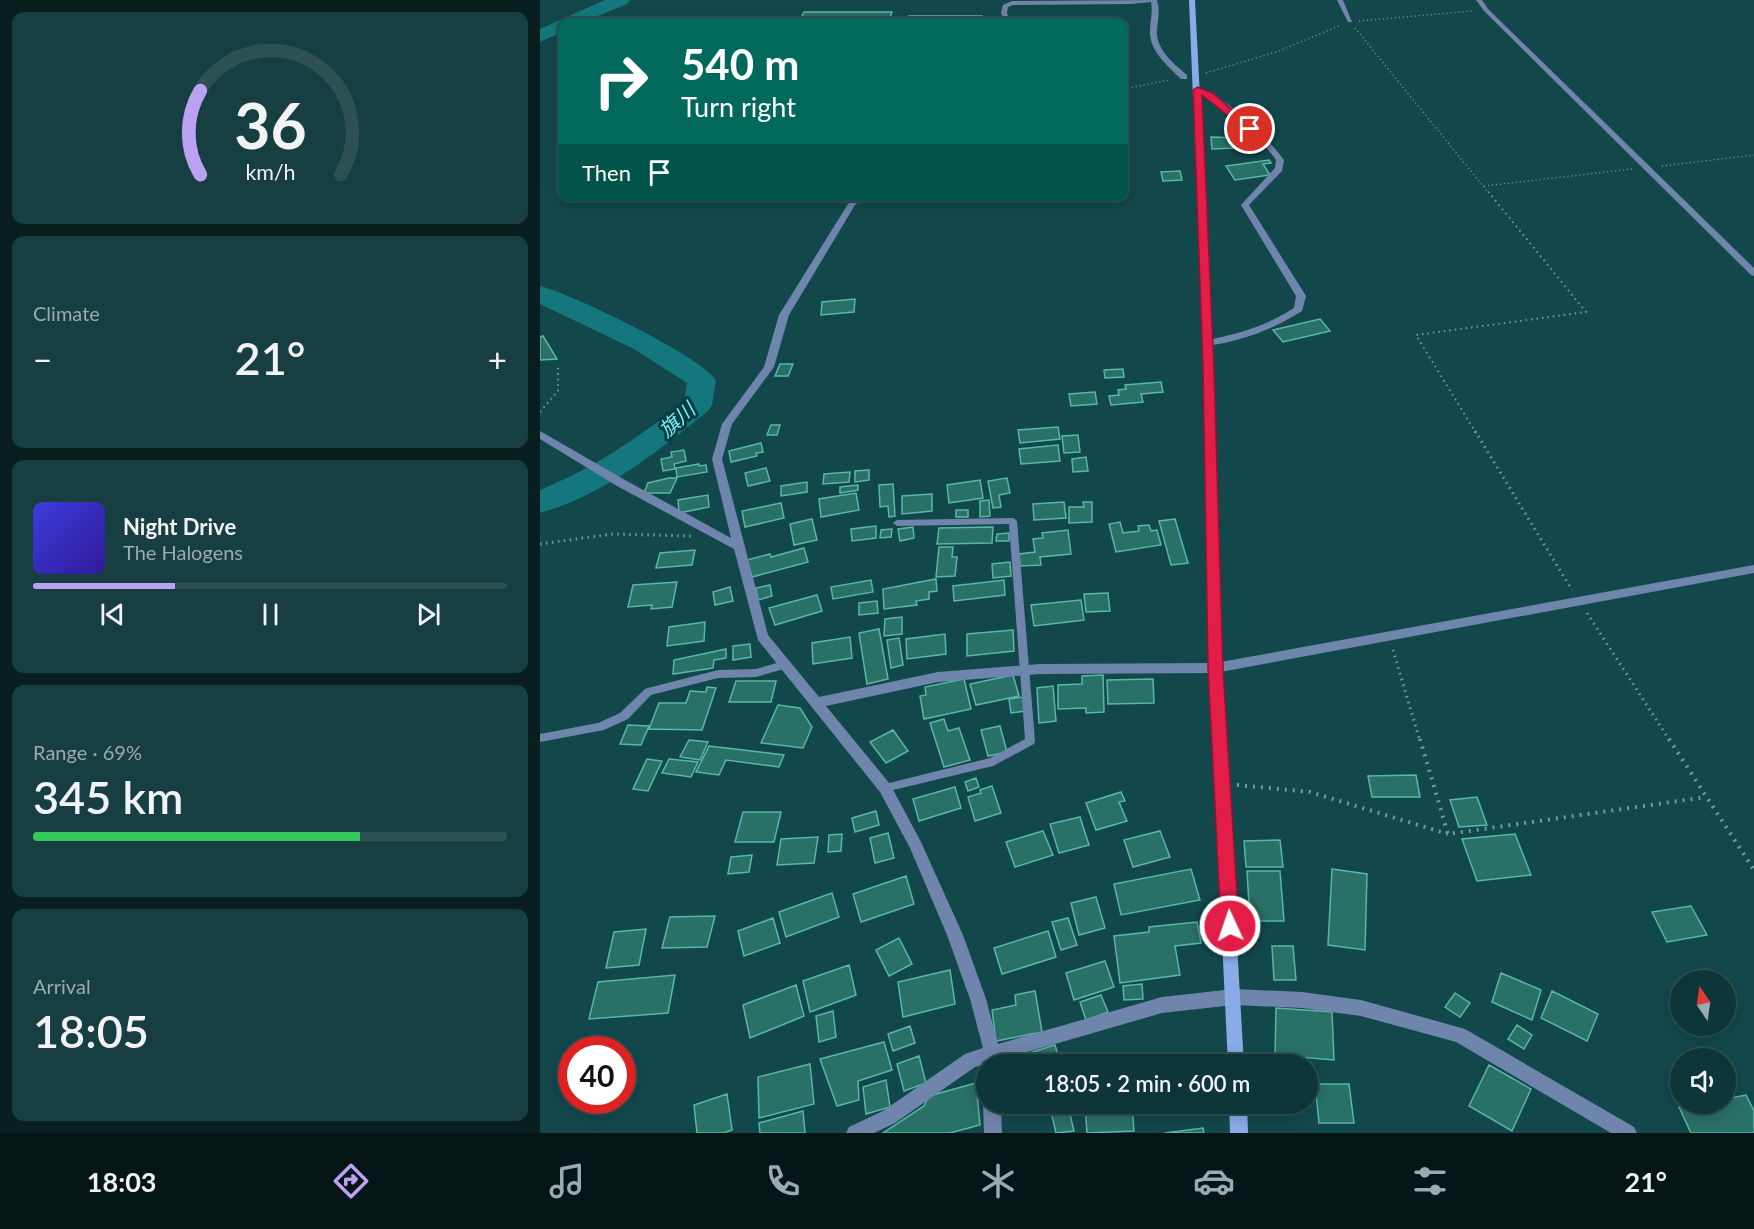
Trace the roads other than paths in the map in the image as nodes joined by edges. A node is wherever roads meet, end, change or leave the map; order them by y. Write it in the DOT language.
graph roads {
  1 [pos="1153,0"];
  2 [pos="1192,0"];
  3 [pos="1340,0"];
  4 [pos="1479,0"];
  5 [pos="1012,2"];
  6 [pos="1006,18"];
  7 [pos="1350,21"];
  8 [pos="1190,76"];
  9 [pos="1198,90"];
  10 [pos="855,201"];
  11 [pos="1754,273"];
  12 [pos="1208,343"];
  13 [pos="542,435"];
  14 [pos="897,523"];
  15 [pos="739,547"];
  16 [pos="1754,569"];
  17 [pos="784,665"];
  18 [pos="1215,668"];
  19 [pos="1026,670"];
  20 [pos="815,703"];
  21 [pos="540,738"];
  22 [pos="885,788"];
  23 [pos="1234,997"];
  24 [pos="991,1054"];
  25 [pos="1008,1054"];
  26 [pos="1236,1054"];
  27 [pos="976,1059"];
  28 [pos="992,1114"];
  29 [pos="1238,1114"];
  30 [pos="855,1133"];
  31 [pos="993,1133"];
  32 [pos="1239,1133"];
  33 [pos="1628,1133"];
  1 -- 5 [label="street"];
  1 -- 8 [label="street"];
  2 -- 8 [label="street"];
  3 -- 7 [label="street"];
  4 -- 11 [label="street"];
  5 -- 6 [label="street"];
  8 -- 9 [label="street"];
  9 -- 12 [label="street"];
  9 -- 12 [label="street"];
  10 -- 15 [label="street"];
  12 -- 18 [label="street"];
  13 -- 15 [label="street"];
  14 -- 19 [label="lane"];
  15 -- 17 [label="street"];
  16 -- 18 [label="street"];
  17 -- 20 [label="street"];
  17 -- 21 [label="lane"];
  18 -- 19 [label="street"];
  18 -- 23 [label="street"];
  19 -- 20 [label="street"];
  19 -- 22 [label="lane"];
  20 -- 22 [label="street"];
  22 -- 24 [label="street"];
  23 -- 25 [label="street"];
  23 -- 26 [label="street"];
  23 -- 33 [label="street"];
  27 -- 30 [label="street"];
  28 -- 31 [label="street"];
  29 -- 32 [label="street"];
}
